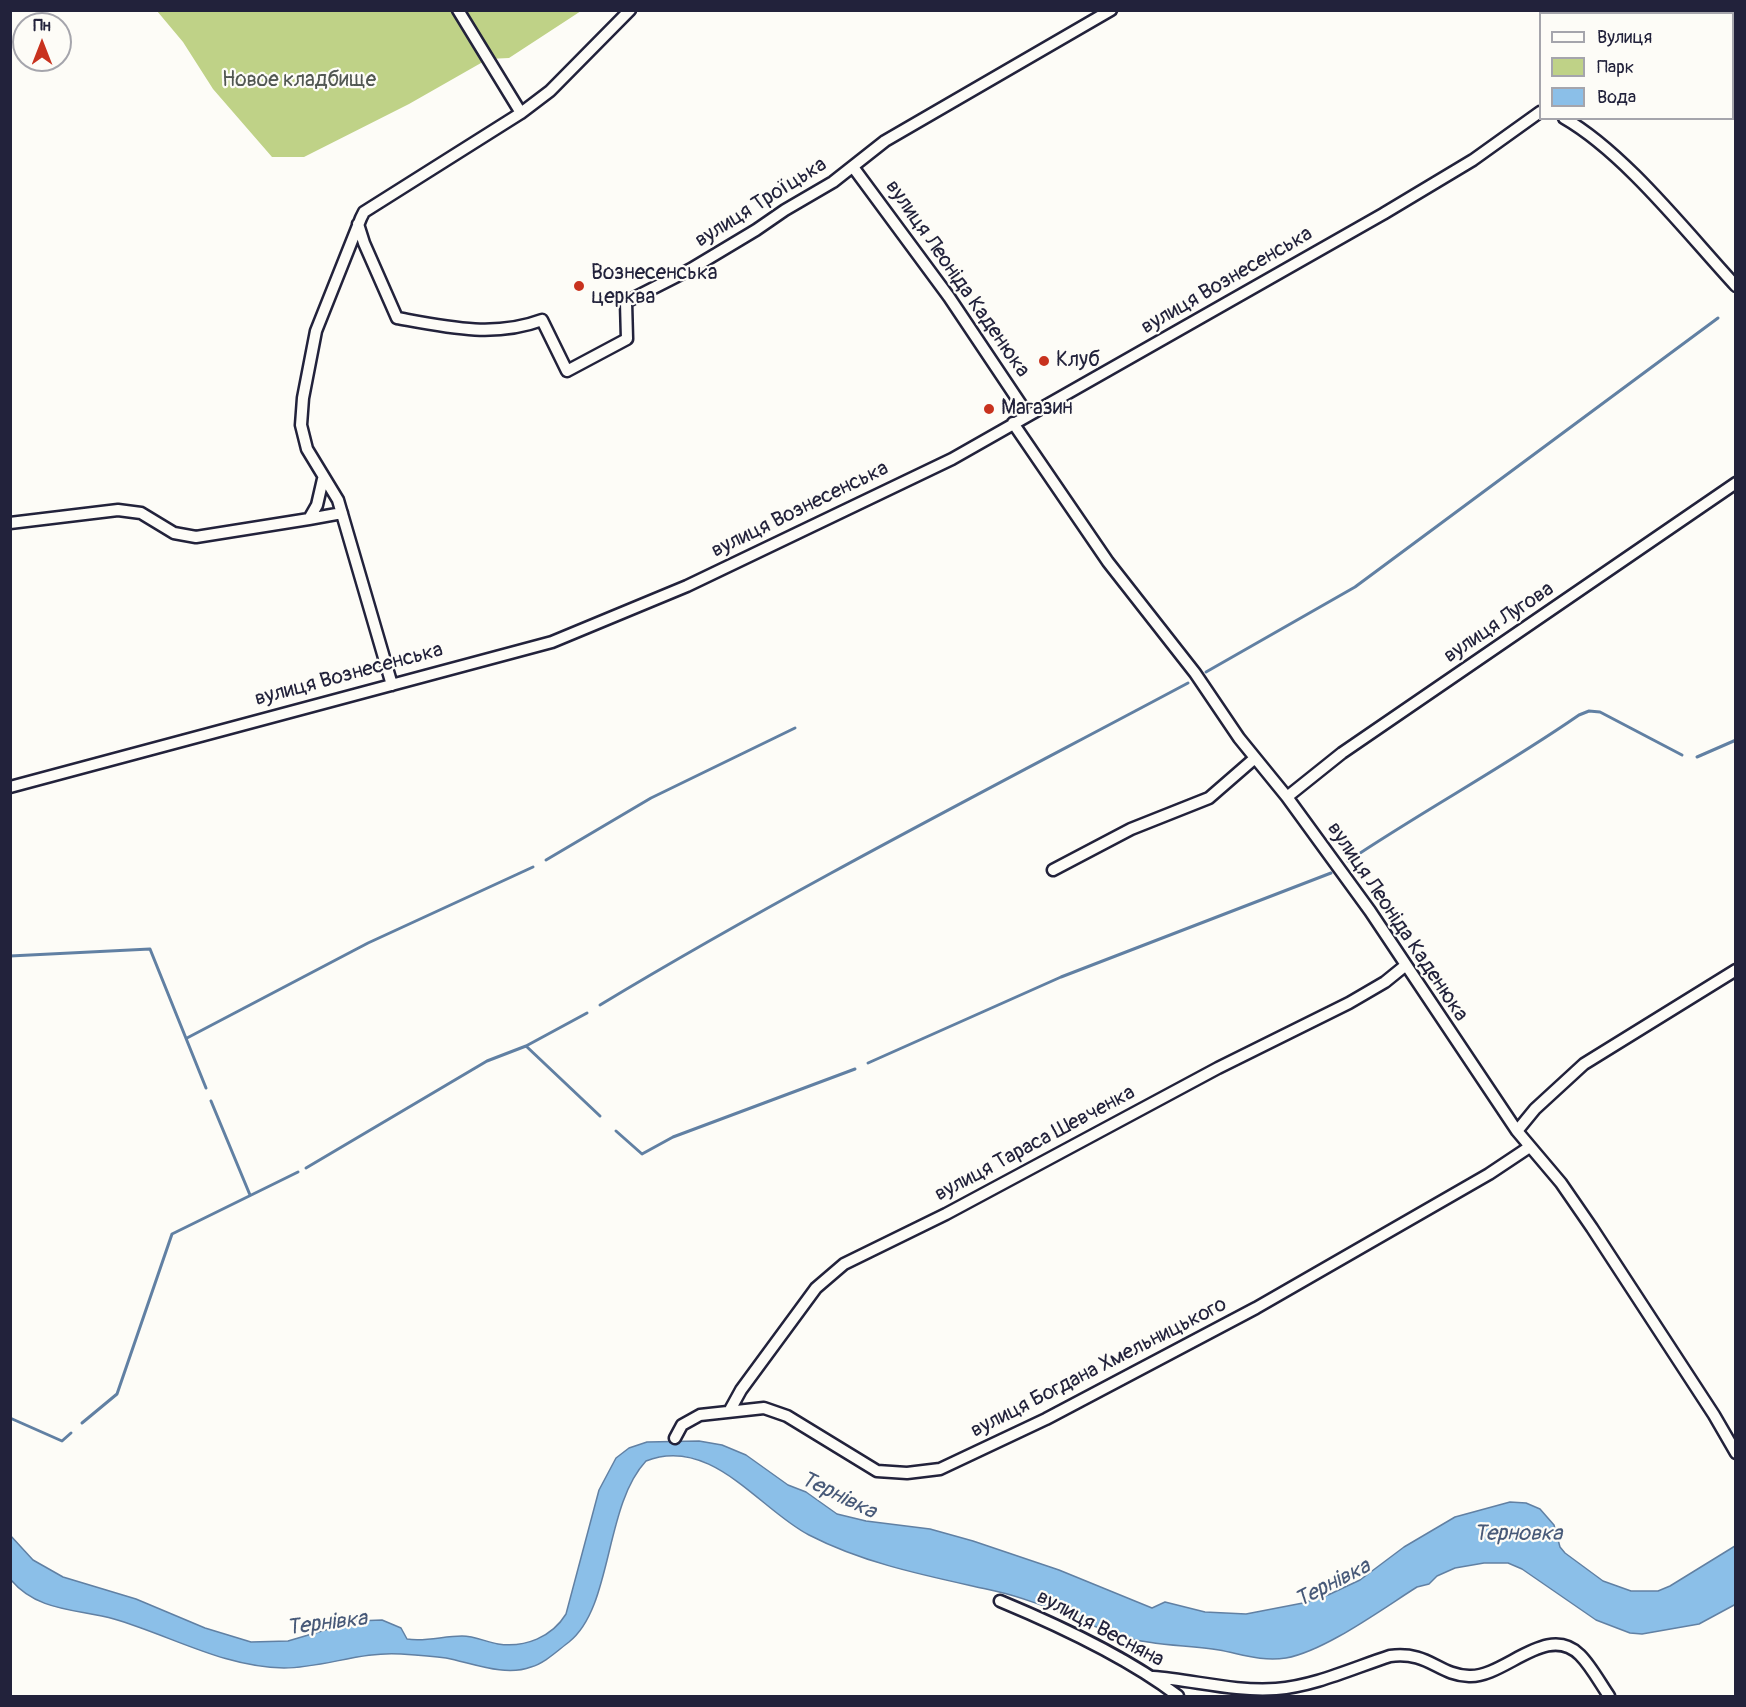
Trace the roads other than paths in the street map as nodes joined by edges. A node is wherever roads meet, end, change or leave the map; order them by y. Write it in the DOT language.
graph roads {
  1 [pos="458,10"];
  2 [pos="630,10"];
  3 [pos="1111,10"];
  4 [pos="521,113"];
  5 [pos="1539,113"];
  6 [pos="1566,120"];
  7 [pos="853,167"];
  8 [pos="358,224"];
  9 [pos="1736,286"];
  10 [pos="1028,415"];
  11 [pos="1013,423"];
  12 [pos="323,479"];
  13 [pos="1736,483"];
  14 [pos="342,513"];
  15 [pos="309,519"];
  16 [pos="10,523"];
  17 [pos="392,685"];
  18 [pos="1255,758"];
  19 [pos="10,787"];
  20 [pos="1287,797"];
  21 [pos="1053,870"];
  22 [pos="1406,965"];
  23 [pos="1736,970"];
  24 [pos="1516,1131"];
  25 [pos="1528,1148"];
  26 [pos="730,1410"];
  27 [pos="675,1438"];
  28 [pos="1736,1453"];
  29 [pos="1000,1601"];
  30 [pos="1153,1677"];
  31 [pos="1178,1696"];
  32 [pos="1610,1696"];
  1 -- 4 [label="street"];
  2 -- 4 [label="street"];
  3 -- 7 [label="street, вулиця Троїцька"];
  4 -- 8 [label="street"];
  5 -- 10 [label="street, вулиця Вознесенська"];
  6 -- 9 [label="street"];
  7 -- 8 [label="street, вулиця Троїцька"];
  7 -- 10 [label="street, вулиця Леоніда Каденюка"];
  8 -- 12 [label="street"];
  10 -- 11 [label="street, вулиця Вознесенська"];
  11 -- 17 [label="street, вулиця Вознесенська"];
  11 -- 18 [label="street, вулиця Леоніда Каденюка"];
  12 -- 14 [label="street"];
  12 -- 15 [label="street"];
  13 -- 20 [label="street, вулиця Лугова"];
  14 -- 15 [label="street"];
  14 -- 17 [label="street"];
  15 -- 16 [label="street"];
  17 -- 19 [label="street, вулиця Вознесенська"];
  18 -- 20 [label="street, вулиця Леоніда Каденюка"];
  18 -- 21 [label="street"];
  20 -- 22 [label="street, вулиця Леоніда Каденюка"];
  22 -- 24 [label="street, вулиця Леоніда Каденюка"];
  22 -- 26 [label="street, вулиця Тараса Шевченка"];
  23 -- 24 [label="street"];
  24 -- 25 [label="street, вулиця Леоніда Каденюка"];
  25 -- 26 [label="street, вулиця Богдана Хмельницького"];
  25 -- 28 [label="street, вулиця Леоніда Каденюка"];
  26 -- 27 [label="street, вулиця Богдана Хмельницького"];
  29 -- 30 [label="street, вулиця Весняна"];
  30 -- 31 [label="street, вулиця Весняна"];
  30 -- 32 [label="street"];
}
